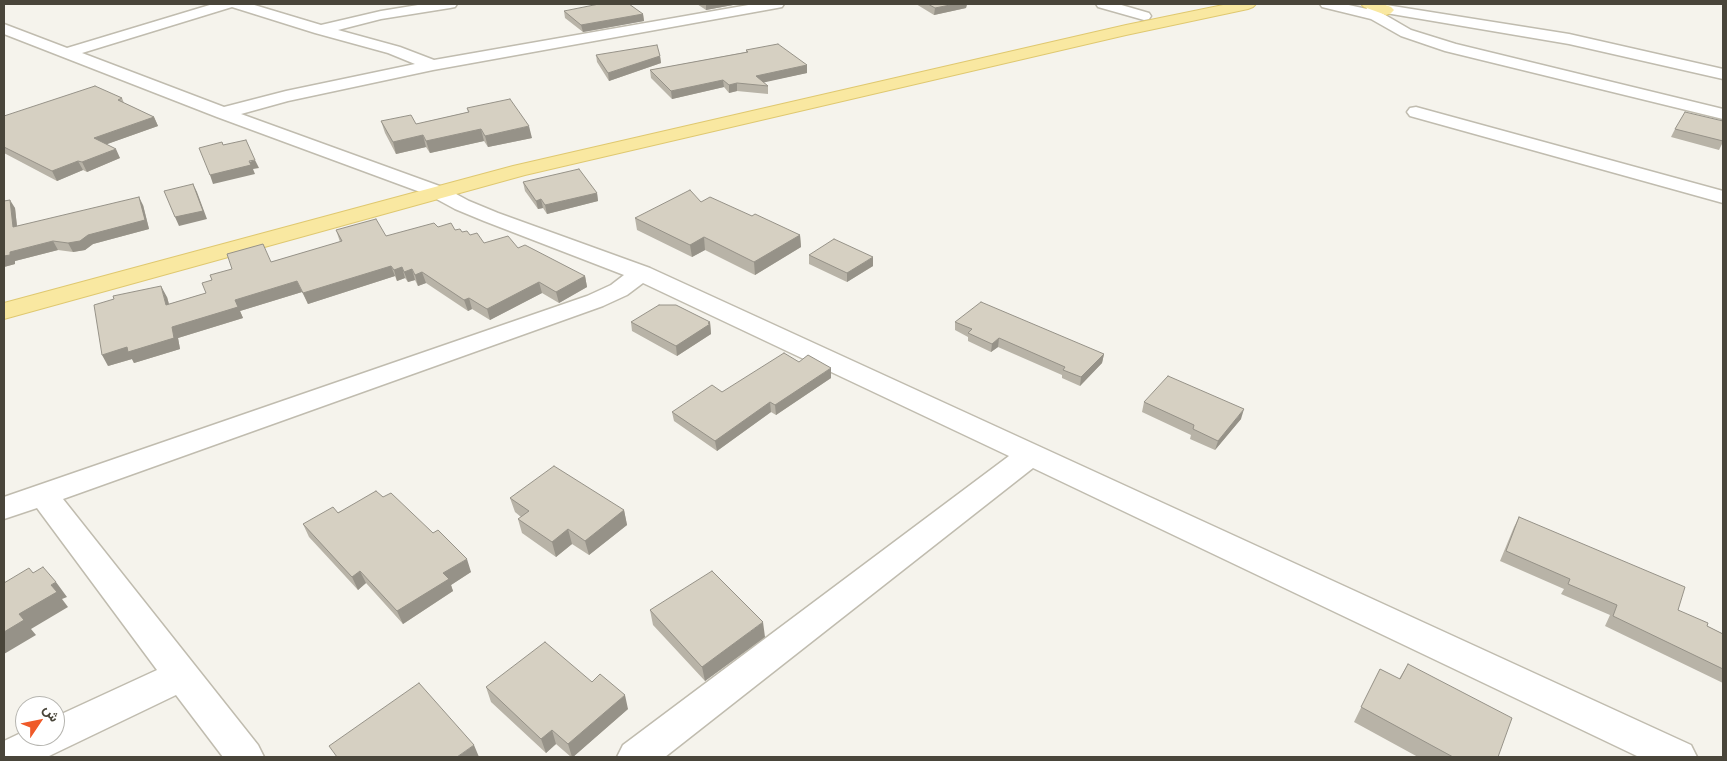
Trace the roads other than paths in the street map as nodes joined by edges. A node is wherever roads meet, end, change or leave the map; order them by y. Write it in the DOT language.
graph roads {
  1 [pos="227,4"];
  2 [pos="236,4"];
  3 [pos="450,4"];
  4 [pos="777,4"];
  5 [pos="1102,4"];
  6 [pos="1200,4"];
  7 [pos="1248,4"];
  8 [pos="1328,4"];
  9 [pos="1361,4"];
  10 [pos="1377,10"];
  11 [pos="1144,16"];
  12 [pos="4,29"];
  13 [pos="320,30"];
  14 [pos="66,53"];
  15 [pos="433,65"];
  16 [pos="1723,74"];
  17 [pos="223,112"];
  18 [pos="1416,112"];
  19 [pos="1723,114"];
  20 [pos="411,183"];
  21 [pos="438,192"];
  22 [pos="1723,197"];
  23 [pos="642,273"];
  24 [pos="4,293"];
  25 [pos="4,311"];
  26 [pos="1030,454"];
  27 [pos="43,495"];
  28 [pos="4,508"];
  29 [pos="182,675"];
  30 [pos="65,730"];
  31 [pos="31,746"];
  32 [pos="8,757"];
  33 [pos="245,757"];
  34 [pos="636,757"];
  35 [pos="1678,757"];
  1 -- 14 [label="street"];
  2 -- 13 [label="street"];
  3 -- 13 [label="street"];
  4 -- 15 [label="street"];
  5 -- 11 [label="street"];
  6 -- 11 [label="main road"];
  7 -- 21 [label="main road"];
  8 -- 10 [label="street"];
  9 -- 10 [label="street"];
  10 -- 16 [label="street"];
  10 -- 19 [label="street"];
  11 -- 20 [label="main road"];
  12 -- 14 [label="street"];
  13 -- 15 [label="street"];
  14 -- 17 [label="street"];
  15 -- 17 [label="street"];
  17 -- 20 [label="street"];
  18 -- 22 [label="street"];
  20 -- 21 [label="street"];
  20 -- 24 [label="main road"];
  21 -- 23 [label="street"];
  21 -- 25 [label="main road"];
  23 -- 26 [label="street"];
  23 -- 27 [label="street"];
  26 -- 34 [label="street"];
  26 -- 35 [label="street"];
  27 -- 28 [label="street"];
  27 -- 29 [label="street"];
  29 -- 30 [label="street"];
  29 -- 33 [label="street"];
  31 -- 32 [label="street"];
}
